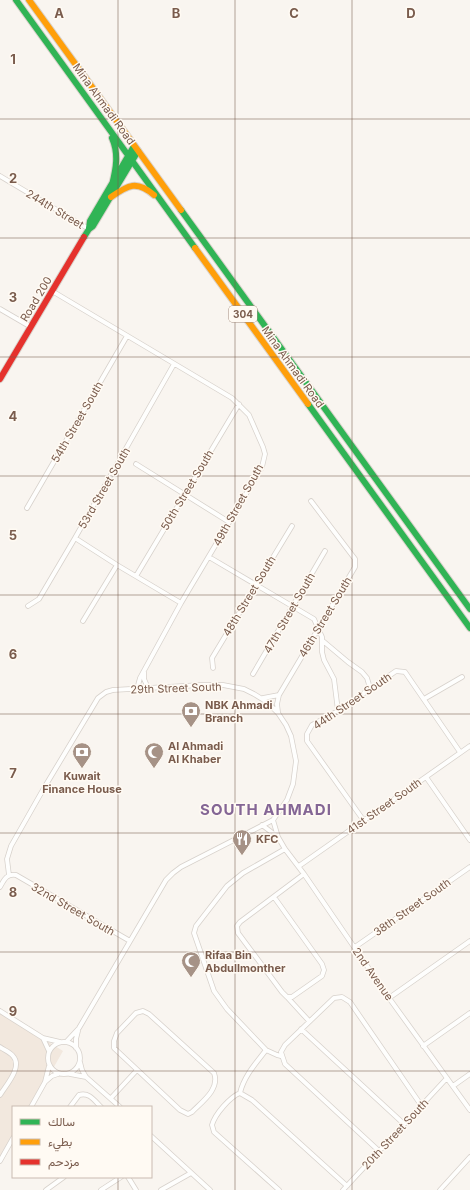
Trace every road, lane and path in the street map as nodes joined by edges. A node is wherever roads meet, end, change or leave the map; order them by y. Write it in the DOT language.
graph roads {
  1 [pos="16,0"];
  2 [pos="29,0"];
  3 [pos="98,113"];
  4 [pos="134,146"];
  5 [pos="138,151"];
  6 [pos="128,155"];
  7 [pos="132,161"];
  8 [pos="0,176"];
  9 [pos="112,186"];
  10 [pos="111,197"];
  11 [pos="168,209"];
  12 [pos="89,229"];
  13 [pos="52,291"];
  14 [pos="0,309"];
  15 [pos="30,327"];
  16 [pos="127,336"];
  17 [pos="174,364"];
  18 [pos="0,379"];
  19 [pos="239,404"];
  20 [pos="136,464"];
  21 [pos="185,494"];
  22 [pos="311,502"];
  23 [pos="27,508"];
  24 [pos="229,522"];
  25 [pos="292,526"];
  26 [pos="75,538"];
  27 [pos="325,551"];
  28 [pos="209,557"];
  29 [pos="117,565"];
  30 [pos="136,576"];
  31 [pos="256,584"];
  32 [pos="181,603"];
  33 [pos="292,605"];
  34 [pos="28,606"];
  35 [pos="470,609"];
  36 [pos="83,621"];
  37 [pos="470,628"];
  38 [pos="319,629"];
  39 [pos="323,641"];
  40 [pos="213,668"];
  41 [pos="145,670"];
  42 [pos="253,674"];
  43 [pos="462,677"];
  44 [pos="146,688"];
  45 [pos="370,688"];
  46 [pos="137,689"];
  47 [pos="279,695"];
  48 [pos="263,698"];
  49 [pos="424,699"];
  50 [pos="338,710"];
  51 [pos="278,713"];
  52 [pos="470,746"];
  53 [pos="460,752"];
  54 [pos="426,776"];
  55 [pos="273,820"];
  56 [pos="364,821"];
  57 [pos="262,826"];
  58 [pos="278,837"];
  59 [pos="470,840"];
  60 [pos="285,849"];
  61 [pos="299,866"];
  62 [pos="470,867"];
  63 [pos="304,874"];
  64 [pos="9,875"];
  65 [pos="0,887"];
  66 [pos="274,897"];
  67 [pos="470,940"];
  68 [pos="130,942"];
  69 [pos="355,948"];
  70 [pos="287,997"];
  71 [pos="389,998"];
  72 [pos="0,1011"];
  73 [pos="470,1013"];
  74 [pos="309,1021"];
  75 [pos="79,1028"];
  76 [pos="302,1029"];
  77 [pos="43,1038"];
  78 [pos="64,1042"];
  79 [pos="423,1046"];
  80 [pos="0,1047"];
  81 [pos="76,1048"];
  82 [pos="266,1050"];
  83 [pos="49,1051"];
  84 [pos="281,1056"];
  85 [pos="80,1061"];
  86 [pos="49,1065"];
  87 [pos="137,1070"];
  88 [pos="58,1074"];
  89 [pos="68,1074"];
  90 [pos="470,1074"];
  91 [pos="86,1077"];
  92 [pos="447,1078"];
  93 [pos="45,1082"];
  94 [pos="453,1086"];
  95 [pos="240,1093"];
  96 [pos="0,1095"];
  97 [pos="111,1098"];
  98 [pos="421,1105"];
  99 [pos="32,1106"];
  100 [pos="71,1106"];
  101 [pos="100,1106"];
  102 [pos="119,1106"];
  103 [pos="470,1110"];
  104 [pos="404,1124"];
  105 [pos="152,1137"];
  106 [pos="12,1140"];
  107 [pos="379,1151"];
  108 [pos="469,1159"];
  109 [pos="0,1161"];
  110 [pos="191,1173"];
  111 [pos="63,1178"];
  112 [pos="119,1178"];
  113 [pos="129,1178"];
  114 [pos="347,1186"];
  115 [pos="49,1189"];
  116 [pos="101,1190"];
  117 [pos="136,1190"];
  118 [pos="161,1190"];
  119 [pos="210,1190"];
  120 [pos="279,1190"];
  121 [pos="343,1190"];
  122 [pos="440,1190"];
  1 -- 3 [label="main road, Mina Ahmadi Road / 304"];
  2 -- 4 [label="main road, Mina Ahmadi Road / 304"];
  3 -- 6 [label="main road, Mina Ahmadi Road / 304"];
  3 -- 9 [label="main road"];
  4 -- 5 [label="main road, Mina Ahmadi Road / 304"];
  4 -- 6 [label="main road, Road 200"];
  5 -- 7 [label="main road, Road 200"];
  5 -- 35 [label="main road, Mina Ahmadi Road / 304"];
  6 -- 7 [label="main road, Mina Ahmadi Road / 304"];
  6 -- 9 [label="main road, Road 200"];
  7 -- 10 [label="main road, Road 200"];
  7 -- 11 [label="main road, Mina Ahmadi Road / 304"];
  8 -- 12 [label="street, 244th Street"];
  9 -- 12 [label="main road, Road 200"];
  10 -- 11 [label="main road"];
  10 -- 12 [label="main road, Road 200"];
  11 -- 37 [label="main road, Mina Ahmadi Road / 304"];
  12 -- 13 [label="main road, Road 200"];
  13 -- 15 [label="main road, Road 200"];
  13 -- 16 [label="street, 49th Street South"];
  14 -- 15 [label="street"];
  15 -- 18 [label="main road, Road 200"];
  16 -- 17 [label="street, 49th Street South"];
  16 -- 23 [label="street, 54th Street South"];
  17 -- 19 [label="street, 49th Street South"];
  17 -- 26 [label="street, 53rd Street South"];
  19 -- 21 [label="street, 50th Street South"];
  19 -- 24 [label="street, 49th Street South"];
  20 -- 21 [label="street"];
  21 -- 24 [label="street"];
  21 -- 30 [label="street, 50th Street South"];
  22 -- 38 [label="street, 46th Street South"];
  24 -- 28 [label="street, 49th Street South"];
  25 -- 31 [label="street, 48th Street South"];
  26 -- 29 [label="street"];
  26 -- 34 [label="street, 53rd Street South"];
  27 -- 33 [label="street, 47th Street South"];
  28 -- 31 [label="street"];
  28 -- 32 [label="street, 49th Street South"];
  29 -- 30 [label="street"];
  29 -- 36 [label="street"];
  30 -- 32 [label="street"];
  31 -- 33 [label="street"];
  31 -- 40 [label="street, 48th Street South"];
  32 -- 41 [label="street, 49th Street South"];
  33 -- 38 [label="street"];
  33 -- 42 [label="street, 47th Street South"];
  38 -- 39 [label="street"];
  38 -- 47 [label="street, 46th Street South"];
  39 -- 45 [label="street"];
  39 -- 50 [label="street"];
  41 -- 44 [label="street"];
  41 -- 46 [label="street, 49th Street South"];
  43 -- 49 [label="street"];
  44 -- 46 [label="street, 29th Street South"];
  44 -- 48 [label="street, 29th Street South"];
  45 -- 49 [label="street, 44th Street South"];
  45 -- 50 [label="street, 44th Street South"];
  46 -- 64 [label="street, 29th Street South"];
  47 -- 48 [label="street"];
  47 -- 51 [label="street, 46th Street South"];
  48 -- 51 [label="street, 29th Street South"];
  49 -- 53 [label="street, 44th Street South"];
  50 -- 56 [label="street, 44th Street South"];
  51 -- 55 [label="street, 29th Street South"];
  52 -- 53 [label="street, 41st Street South"];
  53 -- 54 [label="street, 41st Street South"];
  54 -- 56 [label="street, 41st Street South"];
  54 -- 59 [label="street"];
  55 -- 57 [label="street, 29th Street South"];
  55 -- 58 [label="street, 2nd Avenue"];
  56 -- 61 [label="street, 41st Street South"];
  57 -- 58 [label="street, 2nd Avenue"];
  57 -- 68 [label="street, 29th Street South"];
  58 -- 60 [label="street, 2nd Avenue"];
  60 -- 61 [label="street, 2nd Avenue"];
  60 -- 82 [label="street"];
  61 -- 63 [label="street, 2nd Avenue"];
  62 -- 69 [label="street, 38th Street South"];
  63 -- 66 [label="street"];
  63 -- 69 [label="street, 2nd Avenue"];
  64 -- 65 [label="street"];
  64 -- 68 [label="street, 32nd Street South"];
  66 -- 70 [label="street"];
  66 -- 70 [label="street"];
  67 -- 71 [label="street"];
  68 -- 75 [label="street, 29th Street South"];
  69 -- 71 [label="street, 2nd Avenue"];
  70 -- 74 [label="street"];
  71 -- 79 [label="street, 2nd Avenue"];
  72 -- 77 [label="street"];
  73 -- 79 [label="street"];
  74 -- 76 [label="street"];
  74 -- 98 [label="street"];
  75 -- 78 [label="street, 29th Street South"];
  75 -- 81 [label="street, 29th Street South"];
  76 -- 84 [label="street"];
  76 -- 104 [label="street"];
  77 -- 78 [label="street"];
  77 -- 83 [label="street"];
  78 -- 81 [label="street"];
  78 -- 83 [label="street"];
  79 -- 92 [label="street, 2nd Avenue"];
  80 -- 96 [label="street"];
  81 -- 85 [label="street"];
  82 -- 84 [label="street"];
  82 -- 95 [label="street"];
  83 -- 86 [label="street"];
  84 -- 107 [label="street"];
  85 -- 89 [label="street"];
  85 -- 91 [label="street"];
  86 -- 88 [label="street"];
  86 -- 93 [label="street"];
  87 -- 87 [label="street"];
  87 -- 97 [label="street"];
  88 -- 89 [label="street"];
  88 -- 93 [label="street"];
  89 -- 91 [label="street"];
  90 -- 94 [label="street"];
  91 -- 97 [label="street"];
  92 -- 94 [label="street, 2nd Avenue"];
  92 -- 98 [label="street, 20th Street South"];
  93 -- 99 [label="street"];
  94 -- 103 [label="street, 2nd Avenue"];
  95 -- 114 [label="street"];
  95 -- 120 [label="street"];
  97 -- 102 [label="street"];
  98 -- 104 [label="street, 20th Street South"];
  100 -- 101 [label="street"];
  104 -- 107 [label="street, 20th Street South"];
  105 -- 110 [label="street"];
  106 -- 109 [label="street"];
  107 -- 114 [label="street, 20th Street South"];
  108 -- 122 [label="street"];
  110 -- 118 [label="street"];
  110 -- 119 [label="street"];
  111 -- 115 [label="street"];
  112 -- 116 [label="street"];
  113 -- 117 [label="street"];
  114 -- 121 [label="street, 20th Street South"];
}
